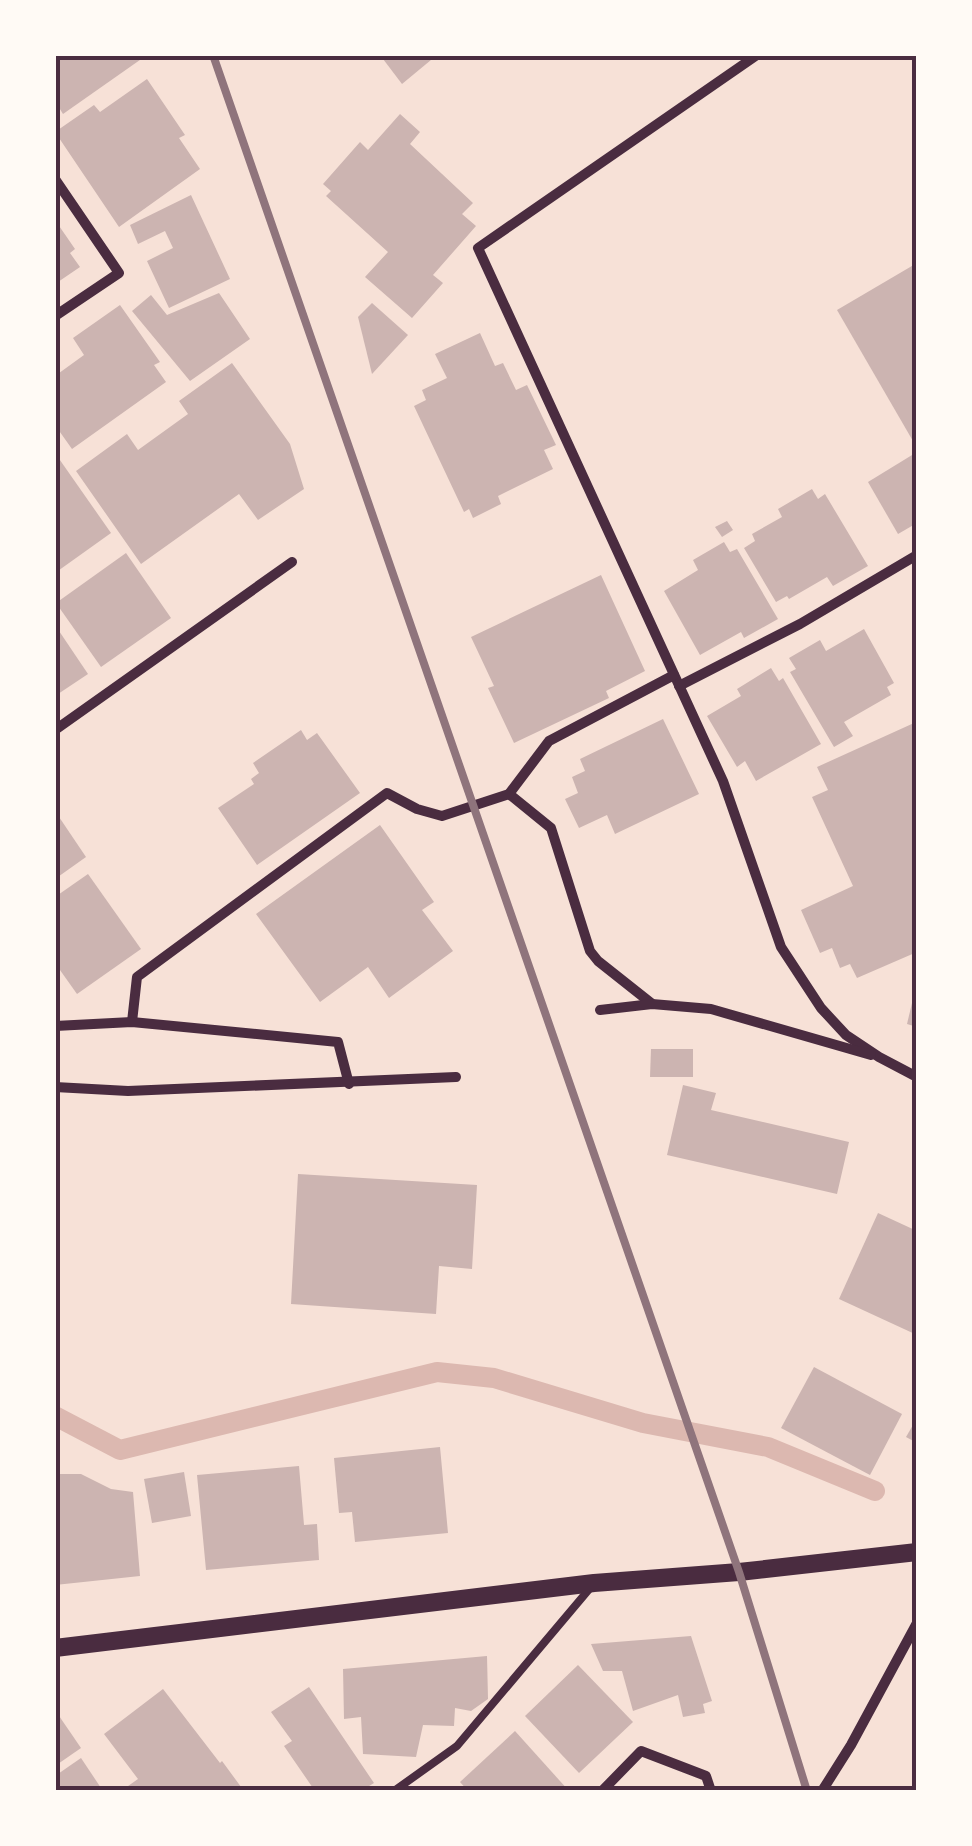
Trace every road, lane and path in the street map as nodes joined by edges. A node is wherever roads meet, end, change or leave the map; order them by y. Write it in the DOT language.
graph roads {
  1 [pos="757,55"];
  2 [pos="55,179"];
  3 [pos="55,316"];
  4 [pos="917,554"];
  5 [pos="292,562"];
  6 [pos="676,681"];
  7 [pos="55,730"];
  8 [pos="509,794"];
  9 [pos="652,1004"];
  10 [pos="600,1010"];
  11 [pos="132,1022"];
  12 [pos="55,1026"];
  13 [pos="879,1057"];
  14 [pos="917,1076"];
  15 [pos="456,1077"];
  16 [pos="350,1084"];
  17 [pos="55,1087"];
  18 [pos="917,1552"];
  19 [pos="594,1584"];
  20 [pos="917,1623"];
  21 [pos="55,1648"];
  22 [pos="394,1791"];
  23 [pos="602,1791"];
  24 [pos="711,1791"];
  25 [pos="822,1791"];
  1 -- 6 [label="street"];
  2 -- 3 [label="street"];
  4 -- 6 [label="street"];
  5 -- 7 [label="street"];
  6 -- 8 [label="street"];
  6 -- 13 [label="street"];
  8 -- 9 [label="street"];
  8 -- 11 [label="street"];
  9 -- 10 [label="street"];
  9 -- 13 [label="street"];
  11 -- 12 [label="street"];
  11 -- 16 [label="street"];
  13 -- 14 [label="street"];
  15 -- 16 [label="street"];
  16 -- 17 [label="street"];
  18 -- 19 [label="street"];
  19 -- 21 [label="street"];
  19 -- 22 [label="lane"];
  20 -- 25 [label="street"];
  23 -- 24 [label="street"];
}
